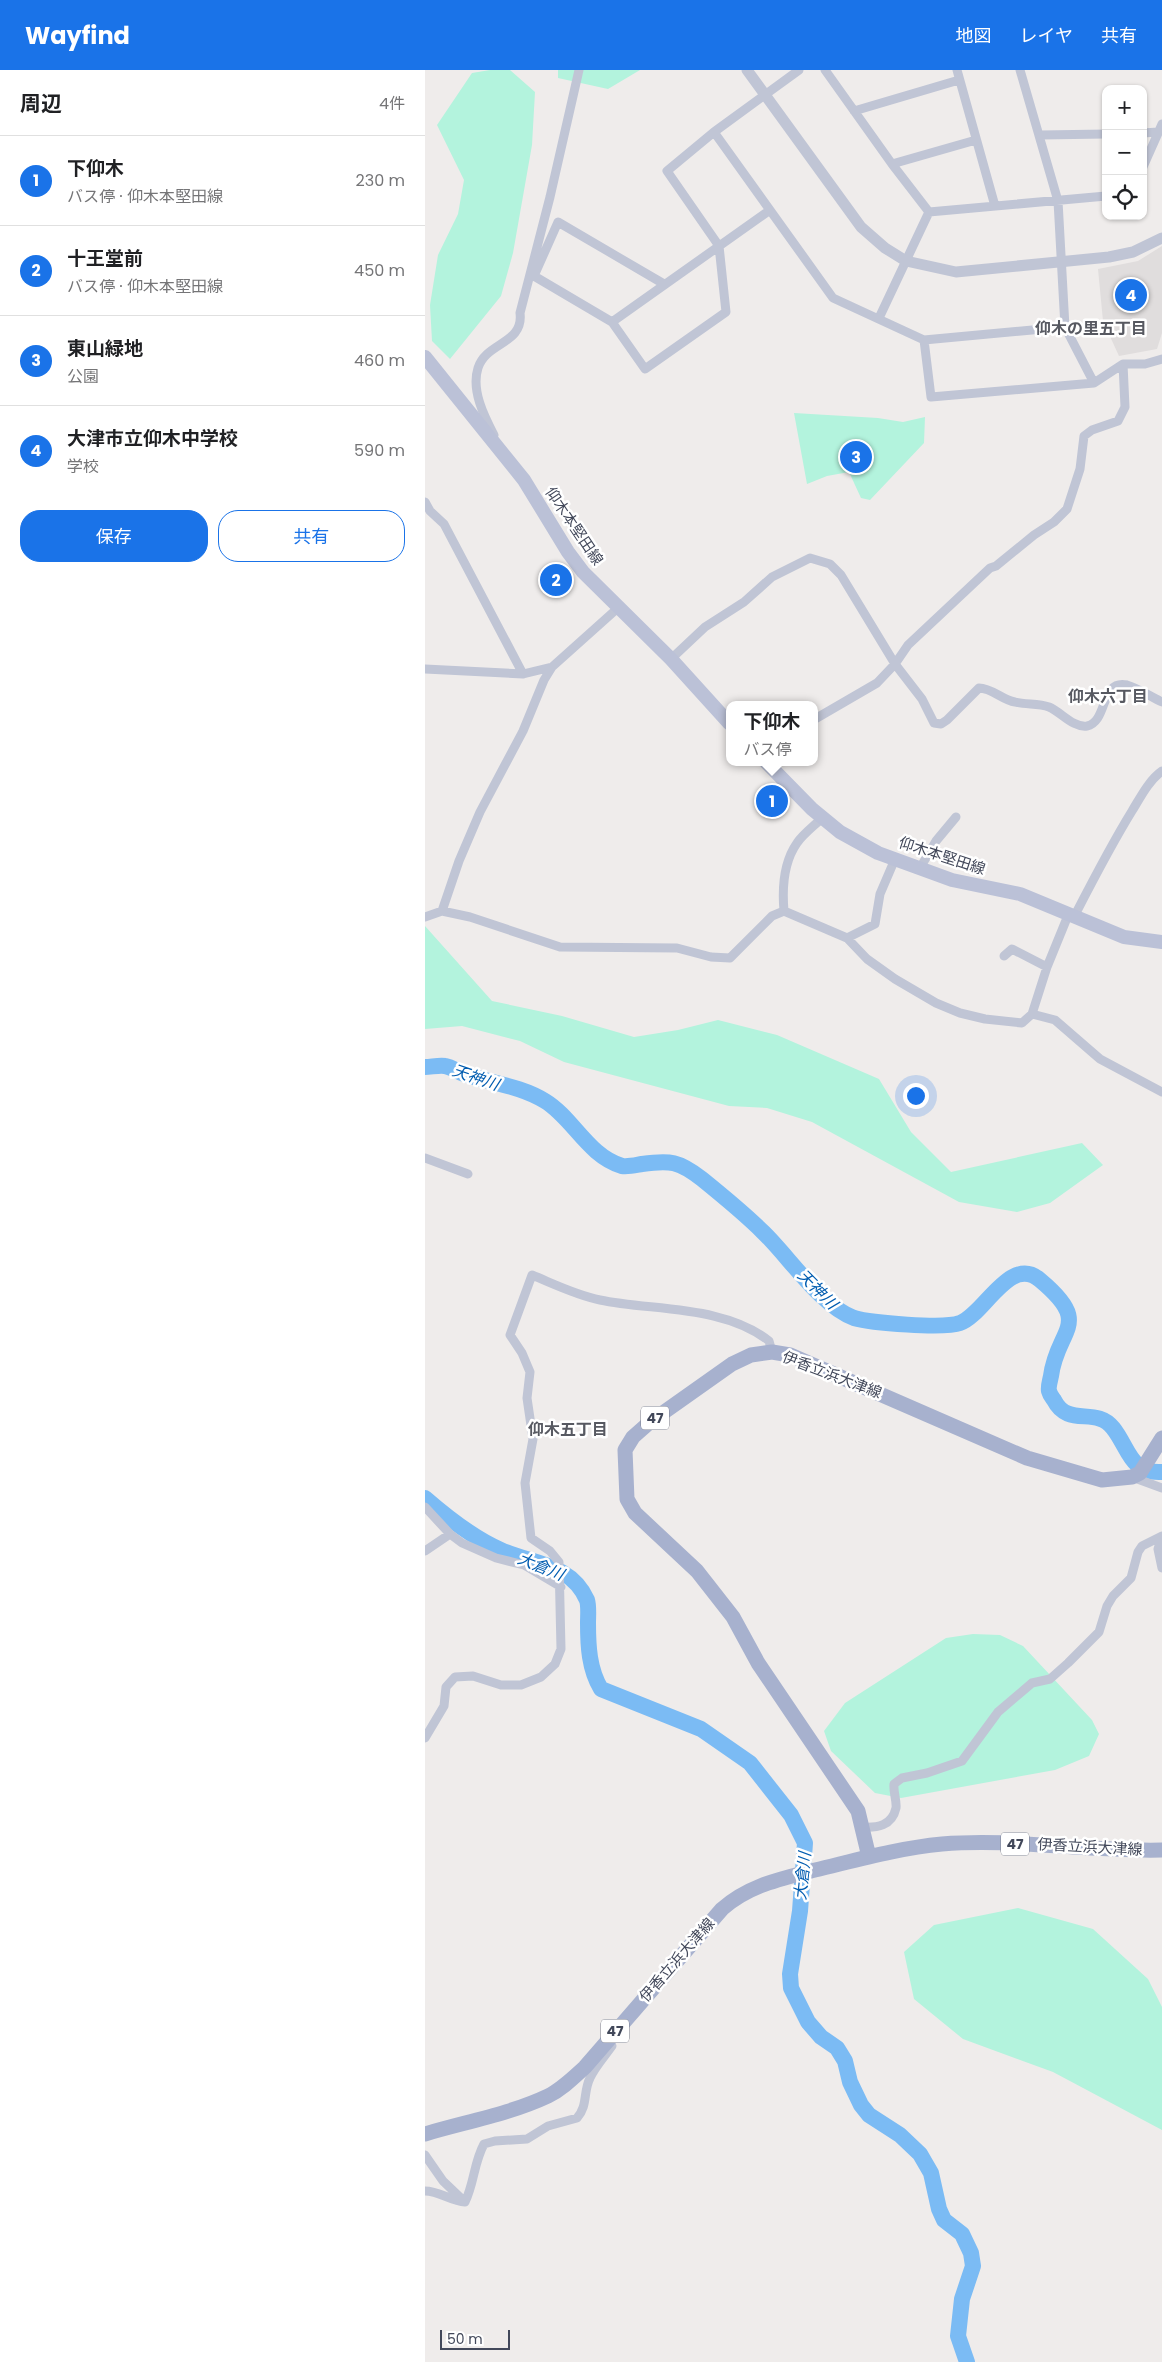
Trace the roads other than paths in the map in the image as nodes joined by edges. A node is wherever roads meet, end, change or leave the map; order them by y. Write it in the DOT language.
graph roads {
  1 [pos="579,70"];
  2 [pos="747,70"];
  3 [pos="799,70"];
  4 [pos="825,70"];
  5 [pos="957,70"];
  6 [pos="1020,70"];
  7 [pos="959,80"];
  8 [pos="765,94"];
  9 [pos="854,111"];
  10 [pos="1160,128"];
  11 [pos="714,132"];
  12 [pos="1147,132"];
  13 [pos="1102,134"];
  14 [pos="1041,135"];
  15 [pos="976,140"];
  16 [pos="1147,159"];
  17 [pos="892,164"];
  18 [pos="1102,196"];
  19 [pos="1058,201"];
  20 [pos="995,206"];
  21 [pos="770,210"];
  22 [pos="929,212"];
  23 [pos="1162,238"];
  24 [pos="719,246"];
  25 [pos="906,261"];
  26 [pos="1062,263"];
  27 [pos="665,284"];
  28 [pos="879,318"];
  29 [pos="612,322"];
  30 [pos="1065,327"];
  31 [pos="924,340"];
  32 [pos="425,357"];
  33 [pos="1162,358"];
  34 [pos="1123,364"];
  35 [pos="1094,383"];
  36 [pos="500,448"];
  37 [pos="425,502"];
  38 [pos="619,606"];
  39 [pos="671,659"];
  40 [pos="895,664"];
  41 [pos="552,667"];
  42 [pos="425,669"];
  43 [pos="523,674"];
  44 [pos="1162,702"];
  45 [pos="818,717"];
  46 [pos="726,719"];
  47 [pos="771,766"];
  48 [pos="1162,771"];
  49 [pos="956,817"];
  50 [pos="822,818"];
  51 [pos="895,859"];
  52 [pos="920,868"];
  53 [pos="442,911"];
  54 [pos="784,911"];
  55 [pos="1072,914"];
  56 [pos="425,917"];
  57 [pos="847,938"];
  58 [pos="1162,942"];
  59 [pos="1004,956"];
  60 [pos="1047,967"];
  61 [pos="1032,1014"];
  62 [pos="1162,1092"];
  63 [pos="425,1158"];
  64 [pos="468,1174"];
  65 [pos="772,1352"];
  66 [pos="1162,1438"];
  67 [pos="1136,1475"];
  68 [pos="1162,1488"];
  69 [pos="425,1507"];
  70 [pos="450,1534"];
  71 [pos="1162,1536"];
  72 [pos="425,1551"];
  73 [pos="1162,1568"];
  74 [pos="561,1587"];
  75 [pos="425,1738"];
  76 [pos="862,1827"];
  77 [pos="1162,1850"];
  78 [pos="869,1856"];
  79 [pos="609,2039"];
  80 [pos="425,2134"];
  81 [pos="425,2155"];
  82 [pos="425,2191"];
  83 [pos="465,2202"];
  1 -- 36 [label="street"];
  2 -- 8 [label="street"];
  3 -- 8 [label="street"];
  4 -- 9 [label="street"];
  5 -- 7 [label="street"];
  6 -- 14 [label="street"];
  7 -- 9 [label="street"];
  7 -- 15 [label="street"];
  8 -- 11 [label="street"];
  8 -- 25 [label="street"];
  9 -- 17 [label="street"];
  10 -- 12 [label="street"];
  10 -- 16 [label="street"];
  11 -- 21 [label="street"];
  11 -- 24 [label="street"];
  13 -- 14 [label="street"];
  14 -- 19 [label="street"];
  15 -- 17 [label="street"];
  15 -- 20 [label="street"];
  17 -- 22 [label="street"];
  18 -- 19 [label="street"];
  19 -- 20 [label="street"];
  19 -- 26 [label="street"];
  20 -- 22 [label="street"];
  21 -- 24 [label="street"];
  21 -- 28 [label="street"];
  22 -- 25 [label="street"];
  23 -- 26 [label="street"];
  24 -- 27 [label="street"];
  24 -- 29 [label="street"];
  25 -- 26 [label="street"];
  25 -- 28 [label="street"];
  26 -- 30 [label="street"];
  27 -- 29 [label="street"];
  27 -- 29 [label="street"];
  28 -- 31 [label="street"];
  30 -- 31 [label="street"];
  30 -- 35 [label="street"];
  31 -- 35 [label="street"];
  32 -- 36 [label="main road, 仰木本堅田線"];
  33 -- 34 [label="street"];
  34 -- 35 [label="street"];
  34 -- 40 [label="street"];
  36 -- 38 [label="main road, 仰木本堅田線"];
  37 -- 43 [label="street"];
  38 -- 39 [label="main road, 仰木本堅田線"];
  38 -- 41 [label="street"];
  39 -- 40 [label="street"];
  39 -- 46 [label="main road, 仰木本堅田線"];
  40 -- 44 [label="street"];
  40 -- 45 [label="street"];
  41 -- 43 [label="street"];
  41 -- 53 [label="street"];
  42 -- 43 [label="street"];
  47 -- 50 [label="main road, 仰木本堅田線"];
  48 -- 55 [label="street"];
  49 -- 52 [label="street"];
  50 -- 51 [label="main road, 仰木本堅田線"];
  50 -- 54 [label="street"];
  51 -- 52 [label="main road, 仰木本堅田線"];
  51 -- 57 [label="street"];
  52 -- 55 [label="main road, 仰木本堅田線"];
  53 -- 54 [label="street"];
  53 -- 56 [label="street"];
  54 -- 57 [label="street"];
  55 -- 58 [label="main road, 仰木本堅田線"];
  55 -- 60 [label="street"];
  57 -- 61 [label="street"];
  59 -- 60 [label="street"];
  60 -- 61 [label="street"];
  61 -- 62 [label="street"];
  63 -- 64 [label="street"];
  65 -- 67 [label="main road, 伊香立浜大津線 / 47"];
  65 -- 74 [label="street"];
  65 -- 76 [label="main road, 伊香立浜大津線 / 47"];
  66 -- 67 [label="main road"];
  67 -- 68 [label="street"];
  69 -- 70 [label="street"];
  70 -- 72 [label="street"];
  70 -- 74 [label="street"];
  71 -- 73 [label="street"];
  71 -- 76 [label="street"];
  74 -- 75 [label="street"];
  76 -- 78 [label="main road, 伊香立浜大津線 / 47"];
  77 -- 78 [label="main road, 伊香立浜大津線 / 47"];
  78 -- 79 [label="main road, 伊香立浜大津線 / 47"];
  79 -- 80 [label="main road, 伊香立浜大津線 / 47"];
  79 -- 83 [label="street"];
  81 -- 83 [label="street"];
  82 -- 83 [label="street"];
}
